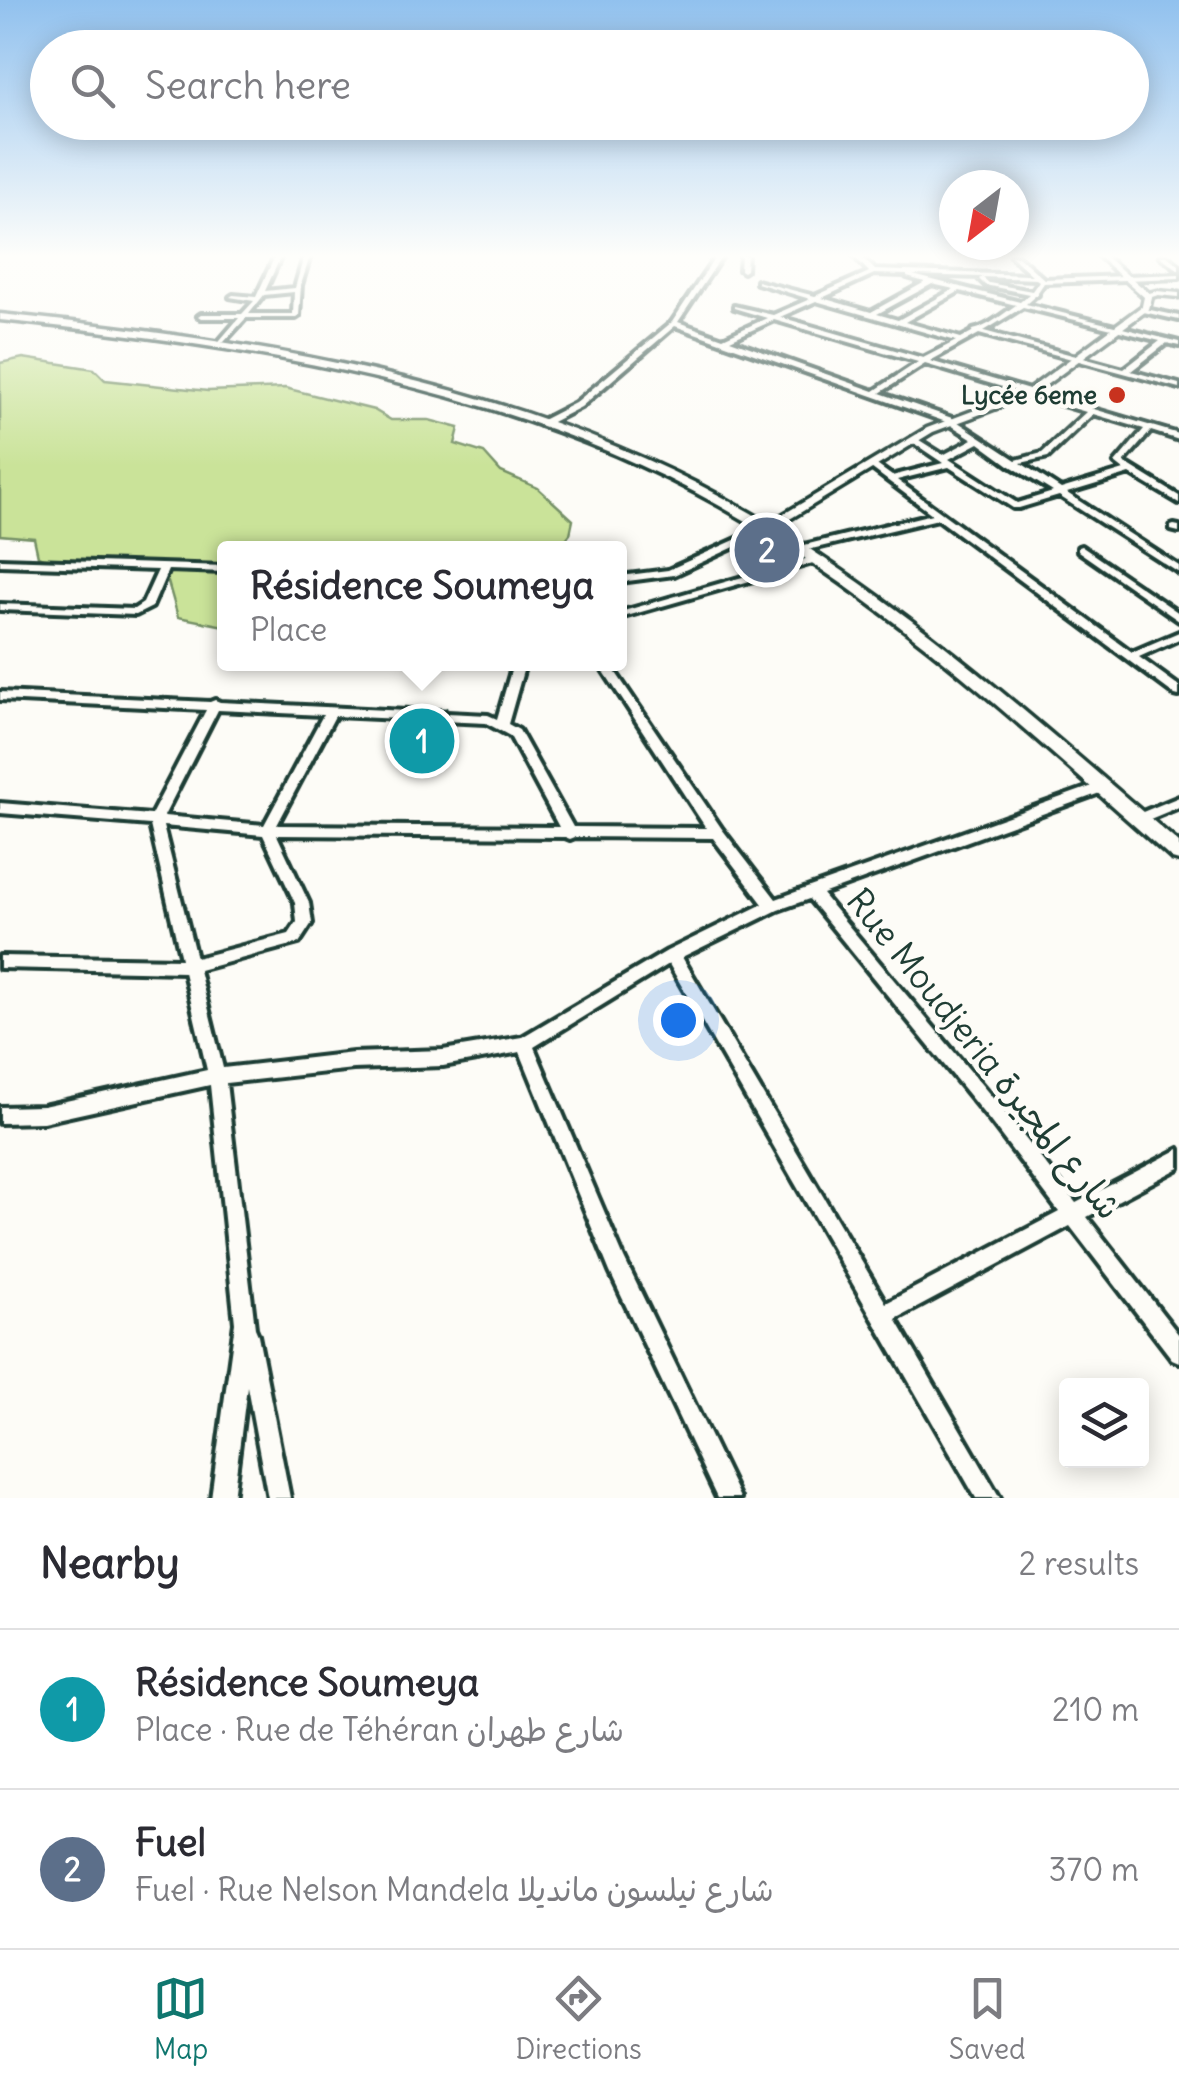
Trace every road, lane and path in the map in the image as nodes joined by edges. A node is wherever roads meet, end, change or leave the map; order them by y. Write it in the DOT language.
graph roads {
  1 [pos="73,326"];
  2 [pos="237,326"];
  3 [pos="671,326"];
  4 [pos="683,326"];
  5 [pos="758,326"];
  6 [pos="803,326"];
  7 [pos="913,326"];
  8 [pos="983,326"];
  9 [pos="1104,326"];
  10 [pos="1121,326"];
  11 [pos="1117,329"];
  12 [pos="974,331"];
  13 [pos="726,340"];
  14 [pos="960,340"];
  15 [pos="1165,341"];
  16 [pos="222,342"];
  17 [pos="1179,344"];
  18 [pos="1078,358"];
  19 [pos="924,362"];
  20 [pos="1126,372"];
  21 [pos="1179,386"];
  22 [pos="878,392"];
  23 [pos="1031,392"];
  24 [pos="1093,410"];
  25 [pos="949,420"];
  26 [pos="543,423"];
  27 [pos="1149,428"];
  28 [pos="1179,437"];
  29 [pos="913,440"];
  30 [pos="978,440"];
  31 [pos="946,461"];
  32 [pos="1012,462"];
  33 [pos="871,465"];
  34 [pos="1128,471"];
  35 [pos="890,479"];
  36 [pos="1060,495"];
  37 [pos="1179,500"];
  38 [pos="941,515"];
  39 [pos="766,529"];
  40 [pos="800,549"];
  41 [pos="1081,549"];
  42 [pos="816,559"];
  43 [pos="0,562"];
  44 [pos="164,568"];
  45 [pos="217,569"];
  46 [pos="1179,570"];
  47 [pos="627,578"];
  48 [pos="0,606"];
  49 [pos="627,612"];
  50 [pos="1179,618"];
  51 [pos="1179,636"];
  52 [pos="1131,656"];
  53 [pos="516,671"];
  54 [pos="610,671"];
  55 [pos="1179,692"];
  56 [pos="0,696"];
  57 [pos="215,704"];
  58 [pos="331,712"];
  59 [pos="502,724"];
  60 [pos="1103,787"];
  61 [pos="1179,802"];
  62 [pos="0,808"];
  63 [pos="1138,818"];
  64 [pos="155,820"];
  65 [pos="268,830"];
  66 [pos="716,833"];
  67 [pos="570,834"];
  68 [pos="1179,854"];
  69 [pos="812,892"];
  70 [pos="772,906"];
  71 [pos="672,955"];
  72 [pos="0,962"];
  73 [pos="188,966"];
  74 [pos="525,1044"];
  75 [pos="217,1076"];
  76 [pos="0,1115"];
  77 [pos="1179,1158"];
  78 [pos="1074,1216"];
  79 [pos="884,1315"];
  80 [pos="246,1322"];
  81 [pos="1179,1352"];
  82 [pos="222,1498"];
  83 [pos="279,1498"];
  84 [pos="729,1498"];
  85 [pos="989,1498"];
  1 -- 16 [label="main road"];
  2 -- 16 [label="street"];
  3 -- 26 [label="street"];
  4 -- 13 [label="street"];
  5 -- 13 [label="street"];
  6 -- 19 [label="street"];
  7 -- 14 [label="street"];
  8 -- 12 [label="street"];
  9 -- 11 [label="street"];
  10 -- 11 [label="street"];
  11 -- 15 [label="street"];
  11 -- 18 [label="street"];
  12 -- 14 [label="street"];
  12 -- 18 [label="street"];
  13 -- 22 [label="street"];
  14 -- 19 [label="street"];
  15 -- 17 [label="street"];
  15 -- 20 [label="street"];
  16 -- 26 [label="main road"];
  18 -- 20 [label="street"];
  18 -- 23 [label="street"];
  19 -- 22 [label="street"];
  19 -- 23 [label="street"];
  20 -- 21 [label="street"];
  22 -- 25 [label="street"];
  23 -- 24 [label="street"];
  23 -- 25 [label="street"];
  24 -- 27 [label="street"];
  24 -- 32 [label="street"];
  25 -- 29 [label="street"];
  25 -- 30 [label="street"];
  26 -- 39 [label="main road"];
  27 -- 28 [label="street"];
  27 -- 34 [label="street"];
  29 -- 31 [label="street"];
  29 -- 33 [label="street"];
  30 -- 31 [label="street"];
  30 -- 32 [label="street"];
  31 -- 35 [label="street"];
  31 -- 36 [label="street"];
  32 -- 36 [label="street"];
  33 -- 35 [label="street"];
  33 -- 39 [label="street"];
  34 -- 36 [label="street"];
  34 -- 37 [label="street"];
  35 -- 38 [label="street"];
  36 -- 46 [label="street"];
  38 -- 40 [label="street"];
  38 -- 52 [label="street"];
  39 -- 40 [label="main road"];
  39 -- 47 [label="street"];
  40 -- 42 [label="main road"];
  41 -- 50 [label="street"];
  42 -- 49 [label="street"];
  42 -- 60 [label="main road"];
  43 -- 44 [label="street"];
  44 -- 45 [label="street"];
  44 -- 48 [label="street"];
  51 -- 52 [label="street"];
  52 -- 55 [label="street"];
  53 -- 59 [label="street"];
  54 -- 66 [label="street"];
  56 -- 57 [label="street"];
  57 -- 58 [label="street"];
  57 -- 64 [label="street"];
  58 -- 59 [label="street"];
  58 -- 65 [label="street"];
  59 -- 67 [label="street"];
  60 -- 63 [label="main road"];
  60 -- 69 [label="street"];
  61 -- 63 [label="street"];
  62 -- 64 [label="street"];
  63 -- 68 [label="main road"];
  64 -- 65 [label="street"];
  64 -- 73 [label="street"];
  65 -- 67 [label="street"];
  65 -- 73 [label="street"];
  66 -- 67 [label="street"];
  66 -- 70 [label="street"];
  69 -- 70 [label="street"];
  69 -- 78 [label="street, Rue Moudjeria شارع المجيرة"];
  70 -- 71 [label="street"];
  71 -- 74 [label="street"];
  71 -- 79 [label="street"];
  72 -- 73 [label="street"];
  73 -- 75 [label="street"];
  74 -- 75 [label="street"];
  74 -- 84 [label="street"];
  75 -- 76 [label="street"];
  75 -- 80 [label="street"];
  77 -- 78 [label="street"];
  78 -- 79 [label="street"];
  78 -- 81 [label="street, Rue Moudjeria شارع المجيرة"];
  79 -- 85 [label="street"];
  80 -- 82 [label="street"];
  80 -- 83 [label="street"];
}
